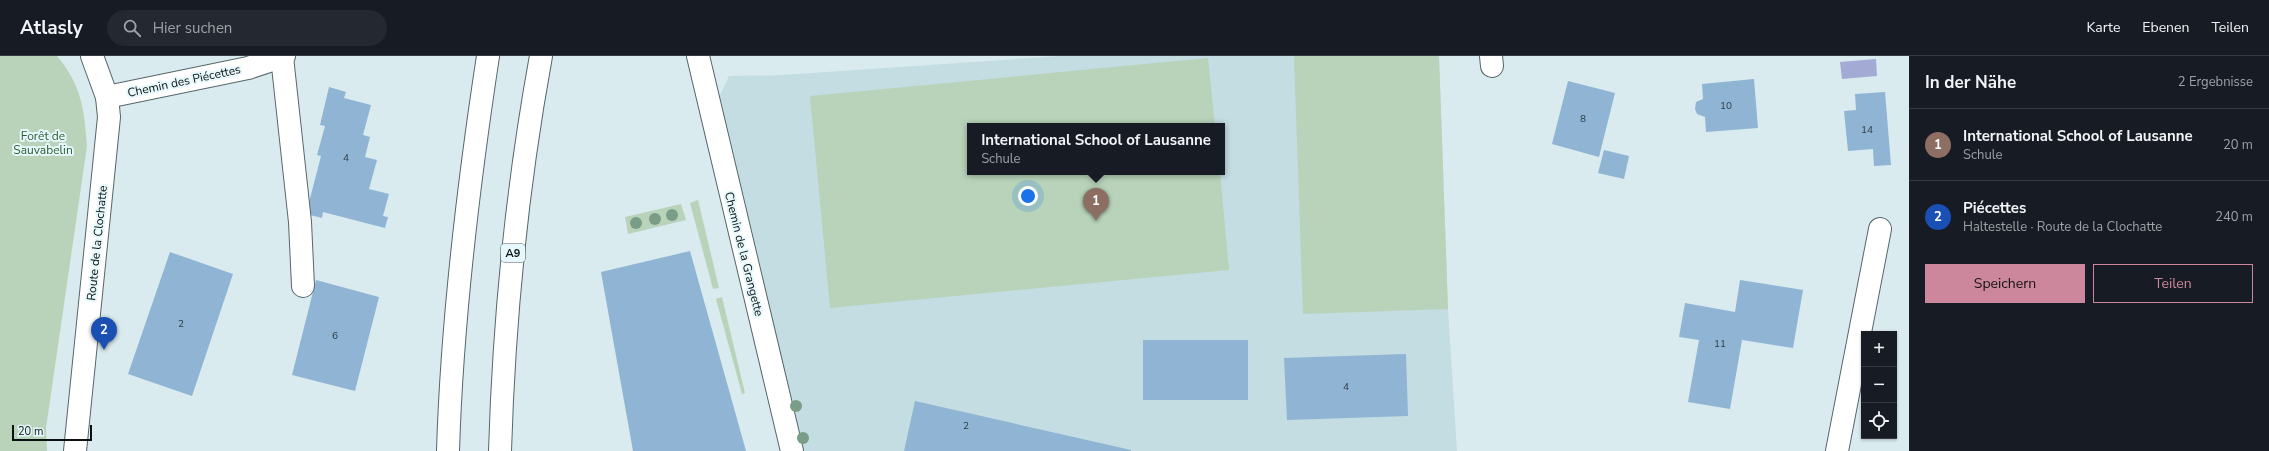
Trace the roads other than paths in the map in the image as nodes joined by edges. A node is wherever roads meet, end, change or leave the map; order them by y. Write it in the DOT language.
graph roads {
  1 [pos="76,56"];
  2 [pos="92,56"];
  3 [pos="283,56"];
  4 [pos="488,56"];
  5 [pos="541,56"];
  6 [pos="698,56"];
  7 [pos="105,90"];
  8 [pos="1880,229"];
  9 [pos="303,286"];
  10 [pos="75,451"];
  11 [pos="448,451"];
  12 [pos="500,451"];
  13 [pos="792,451"];
  14 [pos="1837,451"];
  1 -- 7 [label="main road"];
  2 -- 7 [label="main road, Route de la Clochatte"];
  3 -- 7 [label="main road, Chemin des Piécettes"];
  3 -- 9 [label="main road"];
  4 -- 11 [label="main road"];
  5 -- 12 [label="main road, A9"];
  6 -- 13 [label="main road, Chemin de la Grangette"];
  7 -- 10 [label="main road, Route de la Clochatte"];
  8 -- 14 [label="main road"];
}
